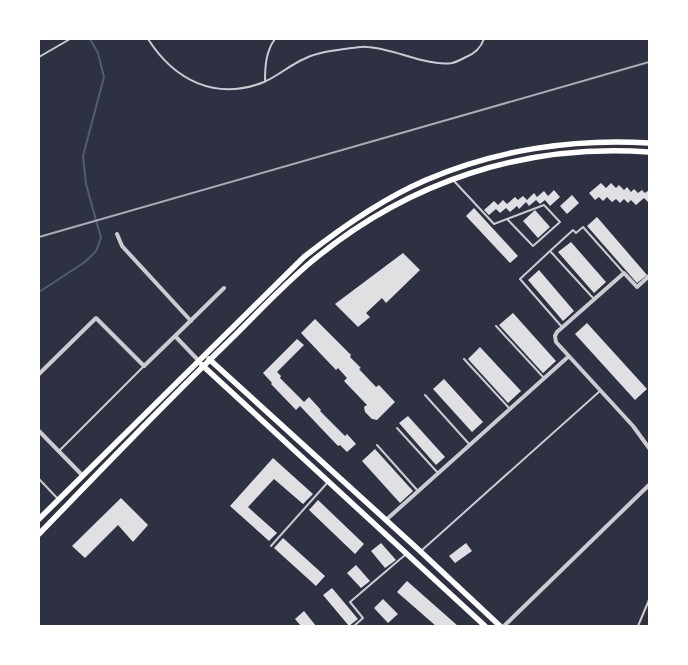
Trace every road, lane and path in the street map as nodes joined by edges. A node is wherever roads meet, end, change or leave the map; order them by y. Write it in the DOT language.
graph roads {
  1 [pos="70,39"];
  2 [pos="148,39"];
  3 [pos="275,39"];
  4 [pos="484,39"];
  5 [pos="39,56"];
  6 [pos="264,81"];
  7 [pos="649,143"];
  8 [pos="649,152"];
  9 [pos="452,179"];
  10 [pos="507,218"];
  11 [pos="117,234"];
  12 [pos="550,251"];
  13 [pos="624,273"];
  14 [pos="649,276"];
  15 [pos="224,288"];
  16 [pos="594,299"];
  17 [pos="191,321"];
  18 [pos="496,326"];
  19 [pos="562,327"];
  20 [pos="174,336"];
  21 [pos="203,354"];
  22 [pos="569,356"];
  23 [pos="464,359"];
  24 [pos="198,360"];
  25 [pos="210,360"];
  26 [pos="144,366"];
  27 [pos="204,366"];
  28 [pos="39,374"];
  29 [pos="544,378"];
  30 [pos="600,391"];
  31 [pos="425,395"];
  32 [pos="510,409"];
  33 [pos="397,428"];
  34 [pos="39,431"];
  35 [pos="378,445"];
  36 [pos="470,445"];
  37 [pos="649,448"];
  38 [pos="59,451"];
  39 [pos="438,473"];
  40 [pos="82,475"];
  41 [pos="39,480"];
  42 [pos="329,481"];
  43 [pos="649,485"];
  44 [pos="418,491"];
  45 [pos="58,499"];
  46 [pos="39,519"];
  47 [pos="386,520"];
  48 [pos="39,534"];
  49 [pos="271,546"];
  50 [pos="420,552"];
  51 [pos="407,554"];
  52 [pos="649,600"];
  53 [pos="354,626"];
  54 [pos="485,626"];
  55 [pos="500,626"];
  56 [pos="504,626"];
  57 [pos="638,626"];
  1 -- 5 [label="lane"];
  2 -- 6 [label="lane"];
  3 -- 6 [label="lane"];
  4 -- 6 [label="lane"];
  7 -- 21 [label="main road"];
  8 -- 9 [label="main road"];
  9 -- 10 [label="lane"];
  9 -- 25 [label="main road"];
  10 -- 10 [label="lane"];
  11 -- 17 [label="street"];
  12 -- 13 [label="lane"];
  12 -- 16 [label="lane"];
  12 -- 19 [label="lane"];
  13 -- 14 [label="street"];
  13 -- 16 [label="street"];
  15 -- 17 [label="street"];
  16 -- 19 [label="street"];
  17 -- 20 [label="street"];
  18 -- 29 [label="lane"];
  19 -- 22 [label="street"];
  20 -- 24 [label="street"];
  20 -- 26 [label="street"];
  21 -- 24 [label="main road"];
  21 -- 25 [label="main road"];
  22 -- 29 [label="street"];
  22 -- 30 [label="street"];
  23 -- 32 [label="lane"];
  24 -- 27 [label="main road"];
  24 -- 40 [label="main road"];
  25 -- 27 [label="main road"];
  25 -- 47 [label="main road"];
  26 -- 28 [label="street"];
  26 -- 38 [label="lane"];
  27 -- 42 [label="main road"];
  27 -- 48 [label="main road"];
  29 -- 32 [label="street"];
  30 -- 37 [label="street"];
  30 -- 50 [label="lane"];
  31 -- 36 [label="lane"];
  32 -- 36 [label="street"];
  33 -- 39 [label="lane"];
  34 -- 38 [label="street"];
  35 -- 44 [label="lane"];
  36 -- 39 [label="street"];
  38 -- 40 [label="street"];
  39 -- 44 [label="street"];
  40 -- 45 [label="main road"];
  41 -- 45 [label="lane"];
  42 -- 49 [label="lane"];
  42 -- 51 [label="main road"];
  43 -- 56 [label="street"];
  44 -- 47 [label="street"];
  45 -- 46 [label="main road"];
  47 -- 50 [label="main road"];
  50 -- 55 [label="main road"];
  51 -- 53 [label="lane"];
  51 -- 54 [label="main road"];
  52 -- 57 [label="lane"];
}
